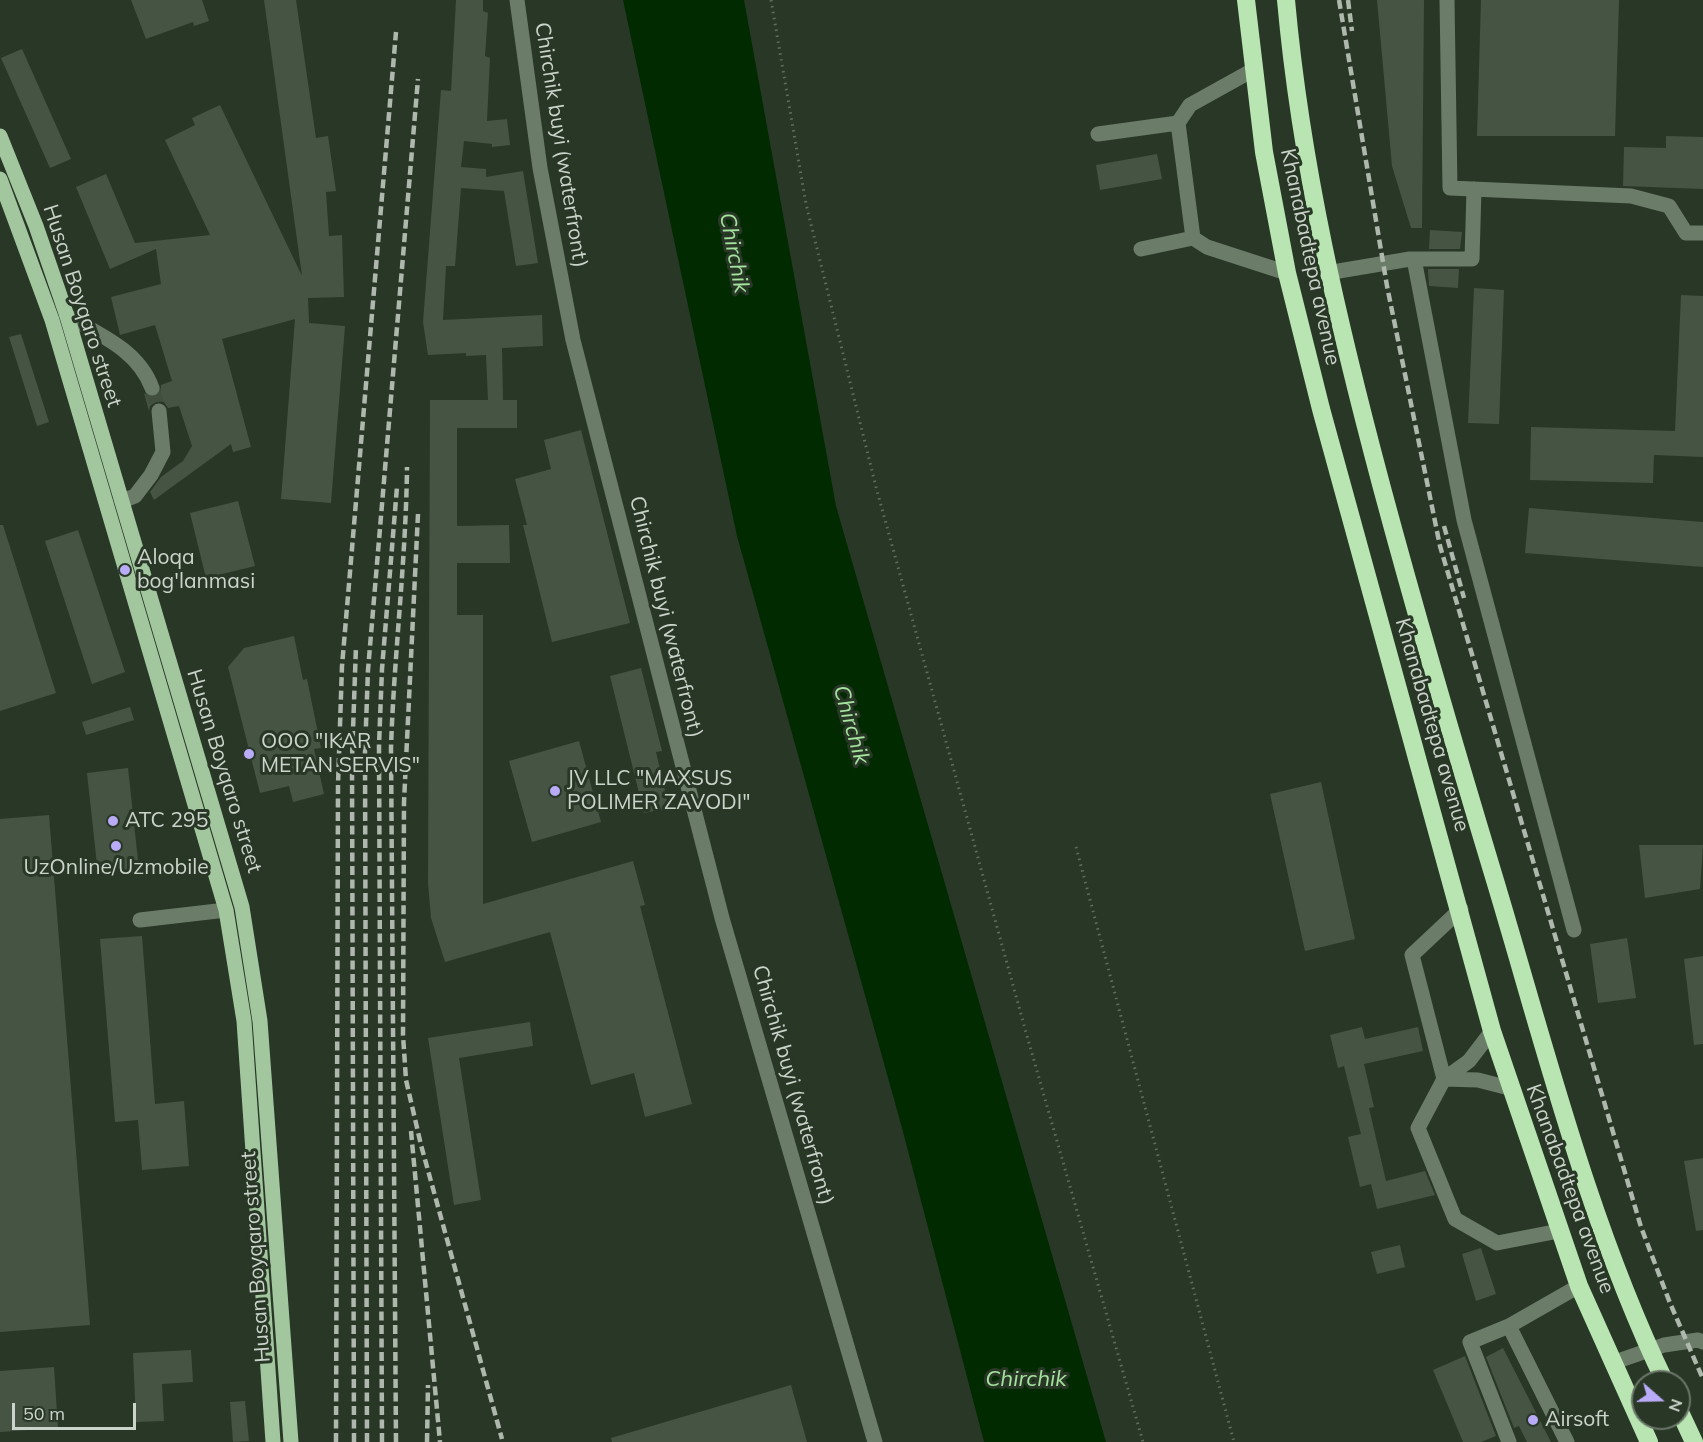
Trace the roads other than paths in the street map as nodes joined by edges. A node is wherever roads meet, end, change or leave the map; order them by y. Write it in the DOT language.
graph roads {
  1 [pos="517,0"];
  2 [pos="1246,0"];
  3 [pos="1286,0"];
  4 [pos="1447,0"];
  5 [pos="1253,70"];
  6 [pos="1178,123"];
  7 [pos="1098,134"];
  8 [pos="0,136"];
  9 [pos="0,179"];
  10 [pos="1474,189"];
  11 [pos="1703,233"];
  12 [pos="1193,238"];
  13 [pos="1141,249"];
  14 [pos="1414,259"];
  15 [pos="1287,273"];
  16 [pos="1327,273"];
  17 [pos="59,318"];
  18 [pos="152,388"];
  19 [pos="159,411"];
  20 [pos="122,501"];
  21 [pos="242,907"];
  22 [pos="1461,909"];
  23 [pos="226,910"];
  24 [pos="140,920"];
  25 [pos="1574,930"];
  26 [pos="1492,1031"];
  27 [pos="1444,1079"];
  28 [pos="1509,1088"];
  29 [pos="1559,1231"];
  30 [pos="1579,1286"];
  31 [pos="1509,1326"];
  32 [pos="1703,1342"];
  33 [pos="1649,1349"];
  34 [pos="1612,1363"];
  35 [pos="1659,1370"];
  36 [pos="273,1442"];
  37 [pos="291,1442"];
  38 [pos="875,1442"];
  39 [pos="1509,1442"];
  40 [pos="1567,1442"];
  41 [pos="1649,1442"];
  1 -- 38 [label="street, Chirchik buyi (waterfront)"];
  2 -- 5 [label="highway, Khanabadtepa avenue"];
  3 -- 16 [label="highway, Khanabadtepa avenue"];
  4 -- 10 [label="street"];
  5 -- 6 [label="street"];
  5 -- 15 [label="highway, Khanabadtepa avenue"];
  6 -- 7 [label="street"];
  6 -- 12 [label="street"];
  8 -- 17 [label="main road, Husan Boyqaro street"];
  9 -- 17 [label="main road, Husan Boyqaro street"];
  10 -- 11 [label="street"];
  10 -- 14 [label="street"];
  12 -- 13 [label="street"];
  12 -- 15 [label="street"];
  14 -- 16 [label="street"];
  14 -- 25 [label="street"];
  15 -- 22 [label="highway, Khanabadtepa avenue"];
  16 -- 33 [label="highway, Khanabadtepa avenue"];
  17 -- 18 [label="street"];
  17 -- 20 [label="main road, Husan Boyqaro street"];
  17 -- 23 [label="main road, Husan Boyqaro street"];
  19 -- 20 [label="street"];
  20 -- 21 [label="main road, Husan Boyqaro street"];
  21 -- 23 [label="main road"];
  21 -- 37 [label="main road, Husan Boyqaro street"];
  22 -- 26 [label="highway, Khanabadtepa avenue"];
  22 -- 27 [label="street"];
  23 -- 24 [label="street"];
  23 -- 36 [label="main road, Husan Boyqaro street"];
  26 -- 27 [label="street"];
  26 -- 28 [label="highway, Khanabadtepa avenue"];
  27 -- 28 [label="street"];
  27 -- 29 [label="street"];
  28 -- 29 [label="highway, Khanabadtepa avenue"];
  29 -- 30 [label="highway, Khanabadtepa avenue"];
  30 -- 31 [label="street"];
  30 -- 34 [label="highway, Khanabadtepa avenue"];
  31 -- 39 [label="street"];
  31 -- 40 [label="street"];
  32 -- 33 [label="street"];
  33 -- 34 [label="street"];
  33 -- 35 [label="highway, Khanabadtepa avenue"];
  34 -- 41 [label="highway, Khanabadtepa avenue"];
}
